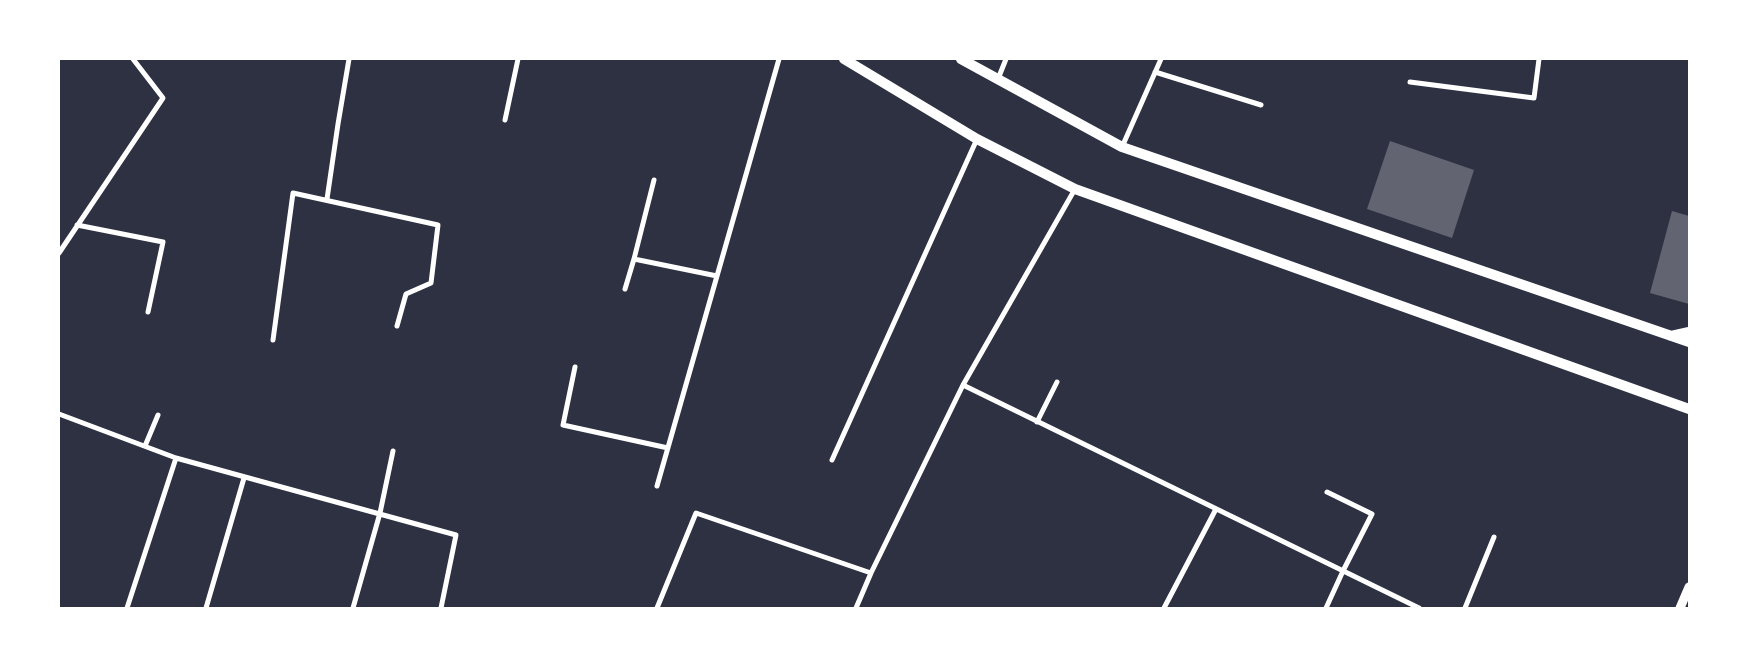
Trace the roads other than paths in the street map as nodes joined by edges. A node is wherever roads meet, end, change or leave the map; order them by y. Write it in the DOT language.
graph roads {
  1 [pos="133,59"];
  2 [pos="349,59"];
  3 [pos="518,59"];
  4 [pos="779,59"];
  5 [pos="844,59"];
  6 [pos="961,59"];
  7 [pos="1006,59"];
  8 [pos="1161,59"];
  9 [pos="1539,59"];
  10 [pos="1155,72"];
  11 [pos="998,80"];
  12 [pos="1410,82"];
  13 [pos="1261,105"];
  14 [pos="505,120"];
  15 [pos="977,139"];
  16 [pos="1122,147"];
  17 [pos="654,180"];
  18 [pos="1075,189"];
  19 [pos="327,200"];
  20 [pos="77,225"];
  21 [pos="59,253"];
  22 [pos="634,259"];
  23 [pos="716,276"];
  24 [pos="625,289"];
  25 [pos="148,312"];
  26 [pos="397,326"];
  27 [pos="1689,332"];
  28 [pos="1670,336"];
  29 [pos="273,340"];
  30 [pos="1689,342"];
  31 [pos="575,367"];
  32 [pos="1057,382"];
  33 [pos="963,385"];
  34 [pos="1689,409"];
  35 [pos="59,414"];
  36 [pos="158,415"];
  37 [pos="1037,422"];
  38 [pos="145,446"];
  39 [pos="668,448"];
  40 [pos="393,451"];
  41 [pos="176,458"];
  42 [pos="832,460"];
  43 [pos="244,478"];
  44 [pos="658,486"];
  45 [pos="1327,492"];
  46 [pos="1216,509"];
  47 [pos="380,513"];
  48 [pos="1494,537"];
  49 [pos="1343,571"];
  50 [pos="871,573"];
  51 [pos="1689,587"];
  52 [pos="127,608"];
  53 [pos="206,608"];
  54 [pos="353,608"];
  55 [pos="441,608"];
  56 [pos="657,608"];
  57 [pos="856,608"];
  58 [pos="1164,608"];
  59 [pos="1326,608"];
  60 [pos="1419,608"];
  61 [pos="1465,608"];
  62 [pos="1680,608"];
  1 -- 20 [label="street"];
  2 -- 19 [label="street"];
  3 -- 14 [label="street"];
  4 -- 23 [label="street"];
  5 -- 15 [label="main road"];
  6 -- 11 [label="main road"];
  7 -- 11 [label="street"];
  8 -- 10 [label="street"];
  9 -- 12 [label="street"];
  10 -- 13 [label="street"];
  10 -- 16 [label="street"];
  11 -- 16 [label="main road"];
  15 -- 18 [label="main road"];
  15 -- 42 [label="street"];
  16 -- 28 [label="main road"];
  17 -- 22 [label="street"];
  18 -- 33 [label="street"];
  18 -- 34 [label="main road"];
  19 -- 26 [label="street"];
  19 -- 29 [label="street"];
  20 -- 21 [label="street"];
  20 -- 25 [label="street"];
  22 -- 23 [label="street"];
  22 -- 24 [label="street"];
  23 -- 39 [label="street"];
  27 -- 28 [label="main road"];
  28 -- 30 [label="main road"];
  31 -- 39 [label="street"];
  32 -- 37 [label="street"];
  33 -- 37 [label="street"];
  33 -- 50 [label="street"];
  35 -- 38 [label="street"];
  36 -- 38 [label="street"];
  37 -- 46 [label="street"];
  38 -- 41 [label="street"];
  39 -- 44 [label="street"];
  40 -- 47 [label="street"];
  41 -- 43 [label="street"];
  41 -- 52 [label="street"];
  43 -- 47 [label="street"];
  43 -- 53 [label="street"];
  45 -- 49 [label="street"];
  46 -- 49 [label="street"];
  46 -- 58 [label="street"];
  47 -- 54 [label="street"];
  47 -- 55 [label="street"];
  48 -- 61 [label="street"];
  49 -- 59 [label="street"];
  49 -- 60 [label="street"];
  50 -- 56 [label="street"];
  50 -- 57 [label="street"];
  51 -- 62 [label="street"];
}
